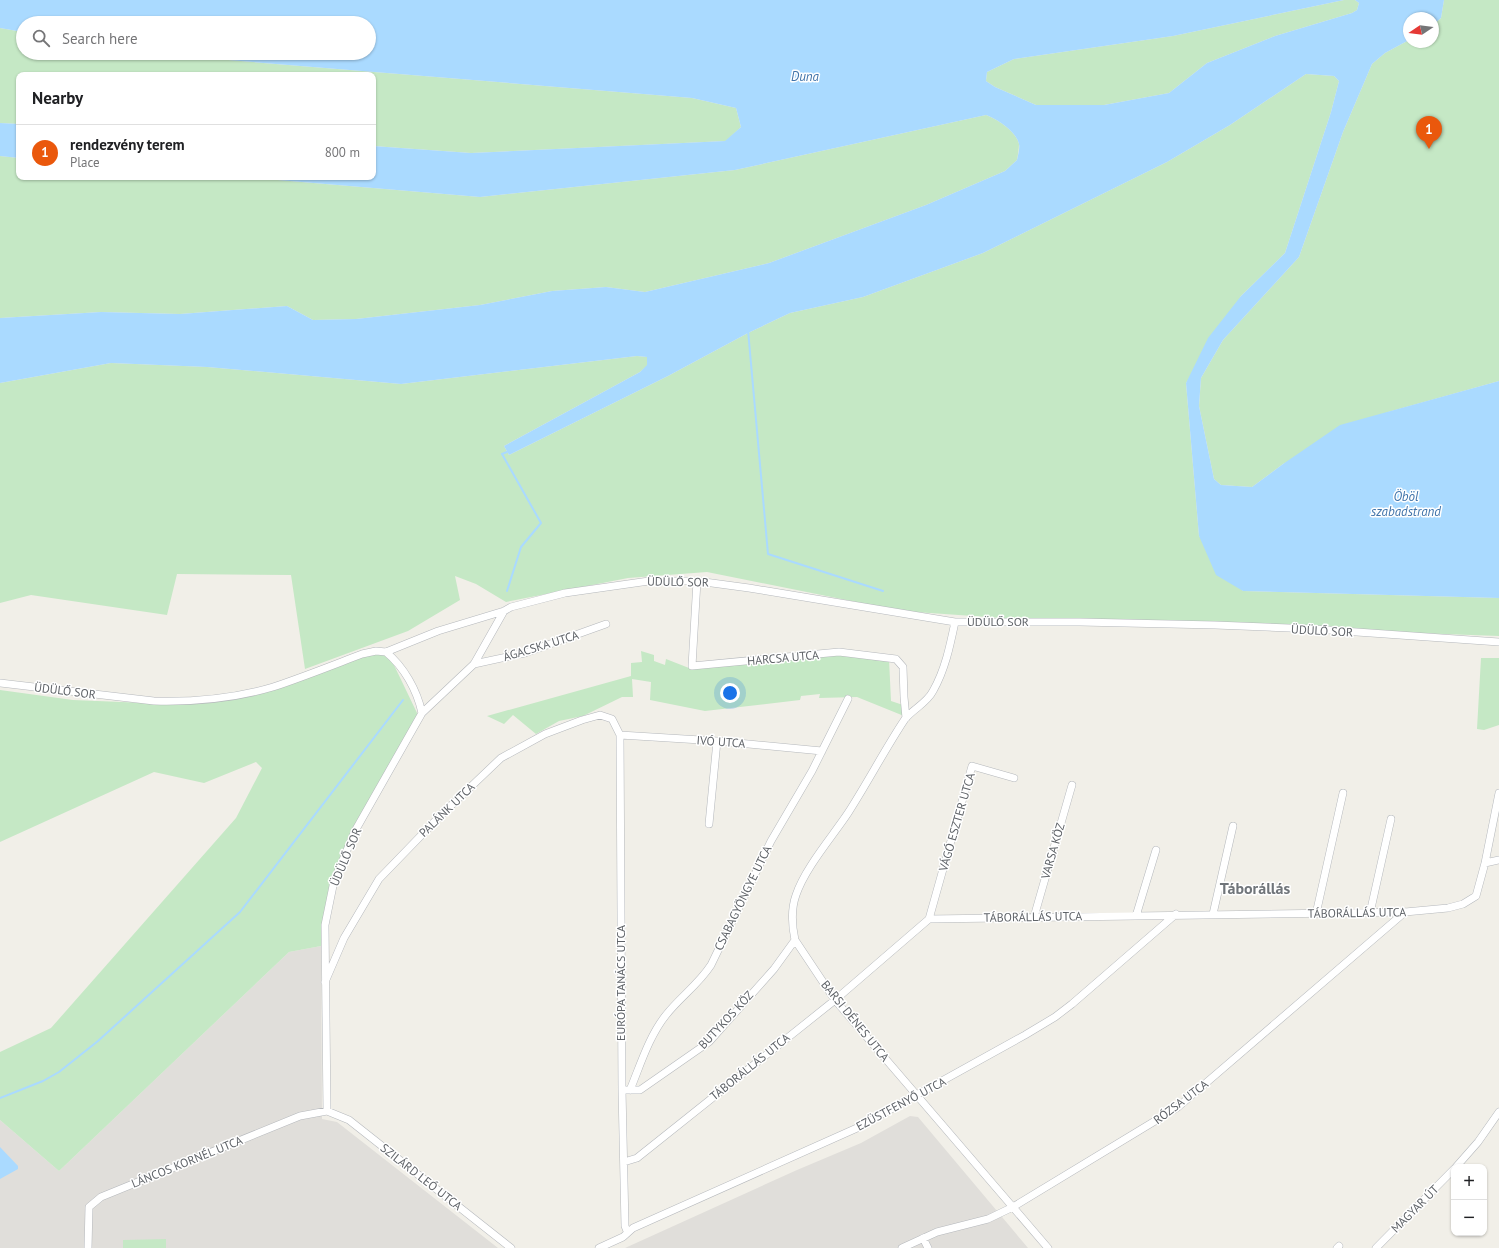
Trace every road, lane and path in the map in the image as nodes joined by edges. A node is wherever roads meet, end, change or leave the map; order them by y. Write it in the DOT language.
graph roads {
  1 [pos="697,581"];
  2 [pos="504,611"];
  3 [pos="955,622"];
  4 [pos="606,624"];
  5 [pos="1499,642"];
  6 [pos="386,652"];
  7 [pos="474,664"];
  8 [pos="0,683"];
  9 [pos="848,699"];
  10 [pos="422,714"];
  11 [pos="906,718"];
  12 [pos="620,735"];
  13 [pos="717,741"];
  14 [pos="822,751"];
  15 [pos="1014,778"];
  16 [pos="1072,785"];
  17 [pos="1343,792"];
  18 [pos="1499,793"];
  19 [pos="1391,819"];
  20 [pos="710,824"];
  21 [pos="1234,826"];
  22 [pos="1156,850"];
  23 [pos="1499,860"];
  24 [pos="1485,863"];
  25 [pos="1405,912"];
  26 [pos="1176,914"];
  27 [pos="1214,914"];
  28 [pos="1316,914"];
  29 [pos="1370,914"];
  30 [pos="1136,916"];
  31 [pos="1034,917"];
  32 [pos="929,919"];
  33 [pos="795,940"];
  34 [pos="325,982"];
  35 [pos="835,1000"];
  36 [pos="622,1090"];
  37 [pos="630,1090"];
  38 [pos="918,1095"];
  39 [pos="328,1111"];
  40 [pos="1499,1112"];
  41 [pos="624,1162"];
  42 [pos="1459,1164"];
  43 [pos="1451,1172"];
  44 [pos="1013,1207"];
  45 [pos="627,1231"];
  46 [pos="923,1238"];
  47 [pos="88,1248"];
  48 [pos="511,1248"];
  49 [pos="599,1248"];
  50 [pos="902,1248"];
  51 [pos="928,1248"];
  52 [pos="1048,1248"];
  53 [pos="1376,1248"];
  1 -- 2 [label="street, ÜDÜLŐ SOR"];
  1 -- 3 [label="street, ÜDÜLŐ SOR"];
  1 -- 11 [label="street, HARCSA UTCA"];
  2 -- 6 [label="street, ÜDÜLŐ SOR"];
  2 -- 7 [label="street, ÜDÜLŐ SOR"];
  3 -- 5 [label="street, ÜDÜLŐ SOR"];
  3 -- 11 [label="street"];
  4 -- 7 [label="street, ÁGACSKA UTCA"];
  6 -- 8 [label="street, ÜDÜLŐ SOR"];
  6 -- 10 [label="street"];
  7 -- 10 [label="street, ÜDÜLŐ SOR"];
  9 -- 14 [label="street, CSABAGYÖNGYE UTCA"];
  10 -- 34 [label="street, ÜDÜLŐ SOR"];
  11 -- 33 [label="street"];
  12 -- 13 [label="street, IVÓ UTCA"];
  12 -- 34 [label="street, PALÁNK UTCA"];
  12 -- 36 [label="street, EURÓPA TANÁCS UTCA"];
  13 -- 14 [label="street, IVÓ UTCA"];
  13 -- 20 [label="street"];
  14 -- 37 [label="street, CSABAGYÖNGYE UTCA"];
  15 -- 32 [label="street, VÁGÓ ESZTER UTCA"];
  16 -- 31 [label="street, VARSA KÖZ"];
  17 -- 28 [label="street"];
  18 -- 24 [label="street"];
  19 -- 29 [label="street"];
  21 -- 27 [label="street"];
  22 -- 30 [label="street"];
  23 -- 24 [label="street"];
  24 -- 25 [label="street, TÁBORÁLLÁS UTCA"];
  25 -- 29 [label="street, TÁBORÁLLÁS UTCA"];
  25 -- 44 [label="street, RÓZSA UTCA"];
  26 -- 27 [label="street, TÁBORÁLLÁS UTCA"];
  26 -- 30 [label="street, TÁBORÁLLÁS UTCA"];
  26 -- 38 [label="street, EZÜSTFENYŐ UTCA"];
  27 -- 28 [label="street, TÁBORÁLLÁS UTCA"];
  28 -- 29 [label="street, TÁBORÁLLÁS UTCA"];
  30 -- 31 [label="street, TÁBORÁLLÁS UTCA"];
  31 -- 32 [label="street, TÁBORÁLLÁS UTCA"];
  32 -- 35 [label="street, TÁBORÁLLÁS UTCA"];
  33 -- 35 [label="street, BARSI DÉNES UTCA"];
  33 -- 37 [label="street, BUTYKOS KÖZ"];
  34 -- 39 [label="street, ÜDÜLŐ SOR"];
  35 -- 38 [label="street, BARSI DÉNES UTCA"];
  35 -- 41 [label="street, TÁBORÁLLÁS UTCA"];
  36 -- 37 [label="street, BUTYKOS KÖZ"];
  36 -- 41 [label="street, EURÓPA TANÁCS UTCA"];
  38 -- 44 [label="street, BARSI DÉNES UTCA"];
  38 -- 45 [label="street, EZÜSTFENYŐ UTCA"];
  39 -- 47 [label="street, LÁNCOS KORNÉL UTCA"];
  39 -- 48 [label="street, SZILÁRD LEÓ UTCA"];
  40 -- 42 [label="street"];
  41 -- 45 [label="street, EURÓPA TANÁCS UTCA"];
  43 -- 53 [label="street, MAGYAR ÚT"];
  44 -- 46 [label="street, RÓZSA UTCA"];
  44 -- 52 [label="street, BARSI DÉNES UTCA"];
  45 -- 49 [label="street, EZÜSTFENYŐ UTCA"];
  46 -- 50 [label="street, RÓZSA UTCA"];
  46 -- 51 [label="street"];
}
